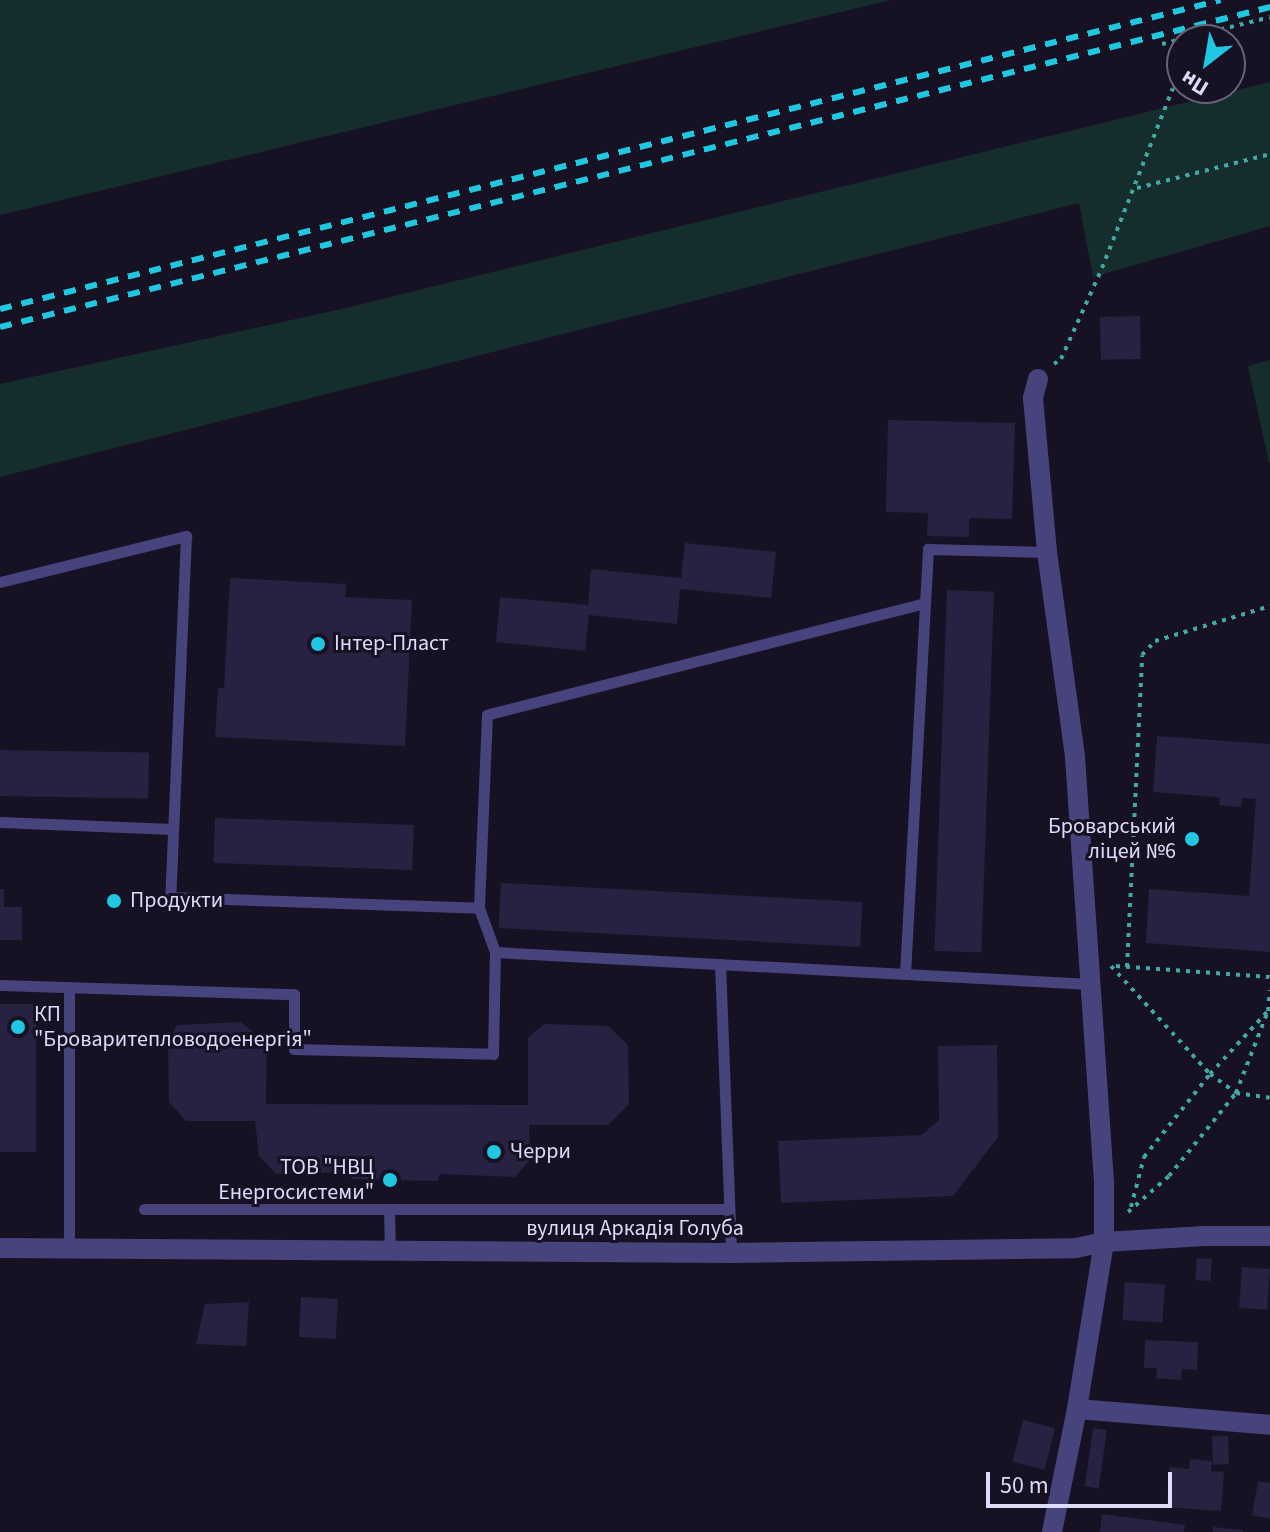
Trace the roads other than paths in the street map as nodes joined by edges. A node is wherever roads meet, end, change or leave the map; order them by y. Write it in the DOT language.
graph roads {
  1 [pos="1038,379"];
  2 [pos="1047,552"];
  3 [pos="0,582"];
  4 [pos="925,603"];
  5 [pos="0,822"];
  6 [pos="172,829"];
  7 [pos="479,908"];
  8 [pos="495,952"];
  9 [pos="720,964"];
  10 [pos="905,974"];
  11 [pos="1090,975"];
  12 [pos="0,985"];
  13 [pos="69,988"];
  14 [pos="144,1209"];
  15 [pos="389,1209"];
  16 [pos="729,1209"];
  17 [pos="1270,1236"];
  18 [pos="1104,1242"];
  19 [pos="0,1248"];
  20 [pos="69,1250"];
  21 [pos="390,1253"];
  22 [pos="731,1253"];
  23 [pos="1077,1409"];
  24 [pos="1270,1425"];
  25 [pos="1052,1532"];
  1 -- 2 [label="street"];
  2 -- 4 [label="lane"];
  2 -- 11 [label="street"];
  3 -- 6 [label="lane"];
  4 -- 7 [label="lane"];
  4 -- 10 [label="lane"];
  5 -- 6 [label="lane"];
  6 -- 7 [label="lane"];
  7 -- 8 [label="lane"];
  8 -- 9 [label="lane"];
  8 -- 13 [label="lane"];
  9 -- 10 [label="lane"];
  9 -- 16 [label="lane"];
  10 -- 11 [label="lane"];
  11 -- 18 [label="street"];
  12 -- 13 [label="lane"];
  13 -- 20 [label="lane"];
  14 -- 15 [label="lane"];
  15 -- 16 [label="lane"];
  15 -- 21 [label="lane"];
  16 -- 22 [label="lane"];
  17 -- 18 [label="street, вулиця Аркадія Голуба"];
  18 -- 22 [label="street, вулиця Аркадія Голуба"];
  18 -- 23 [label="street"];
  19 -- 20 [label="street, вулиця Аркадія Голуба"];
  20 -- 21 [label="street, вулиця Аркадія Голуба"];
  21 -- 22 [label="street, вулиця Аркадія Голуба"];
  23 -- 24 [label="street"];
  23 -- 25 [label="street"];
}
